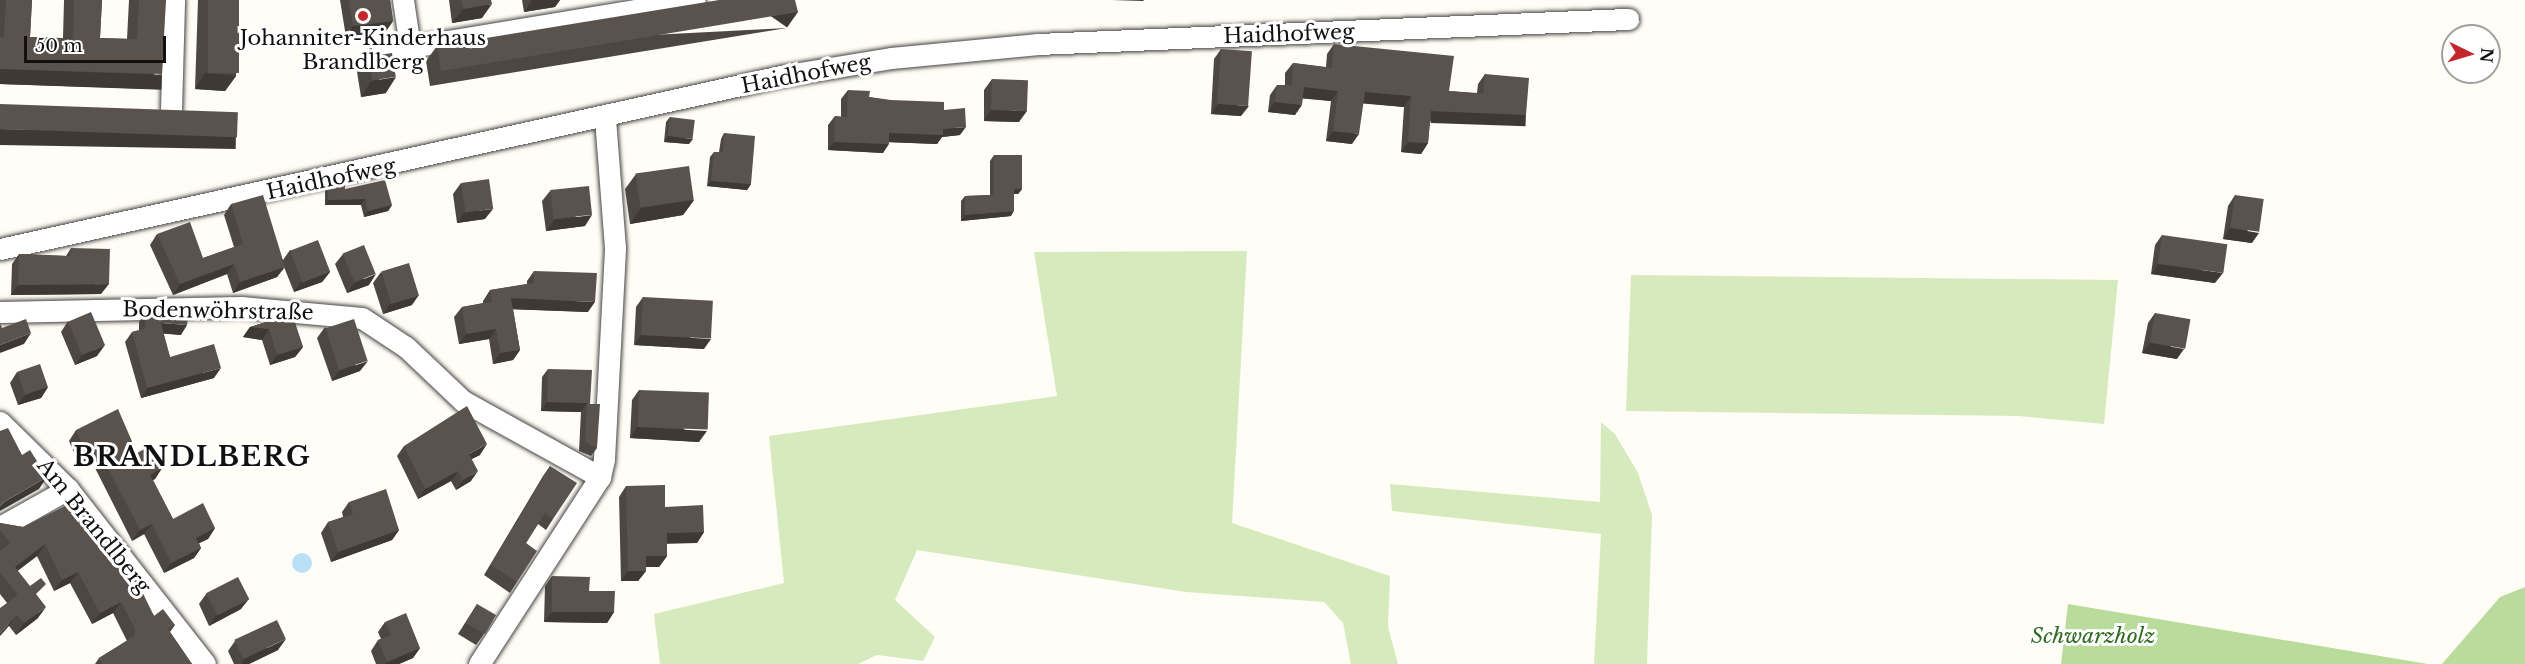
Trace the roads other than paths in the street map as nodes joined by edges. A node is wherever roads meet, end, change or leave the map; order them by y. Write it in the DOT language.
graph roads {
  1 [pos="174,0"];
  2 [pos="403,0"];
  3 [pos="695,0"];
  4 [pos="1628,19"];
  5 [pos="410,47"];
  6 [pos="381,52"];
  7 [pos="148,109"];
  8 [pos="171,110"];
  9 [pos="198,111"];
  10 [pos="605,118"];
  11 [pos="0,249"];
  12 [pos="0,312"];
  13 [pos="0,422"];
  14 [pos="600,477"];
  15 [pos="68,489"];
  16 [pos="0,527"];
  17 [pos="205,664"];
  18 [pos="479,664"];
  1 -- 8 [label="street"];
  2 -- 5 [label="street"];
  3 -- 5 [label="street"];
  4 -- 10 [label="street, Haidhofweg"];
  5 -- 6 [label="street"];
  7 -- 8 [label="street"];
  8 -- 9 [label="street"];
  10 -- 11 [label="street, Haidhofweg"];
  10 -- 14 [label="street"];
  12 -- 14 [label="street, Bodenwöhrstraße"];
  13 -- 15 [label="street, Am Brandlberg"];
  14 -- 18 [label="street"];
  15 -- 16 [label="street"];
  15 -- 17 [label="street, Am Brandlberg"];
}
